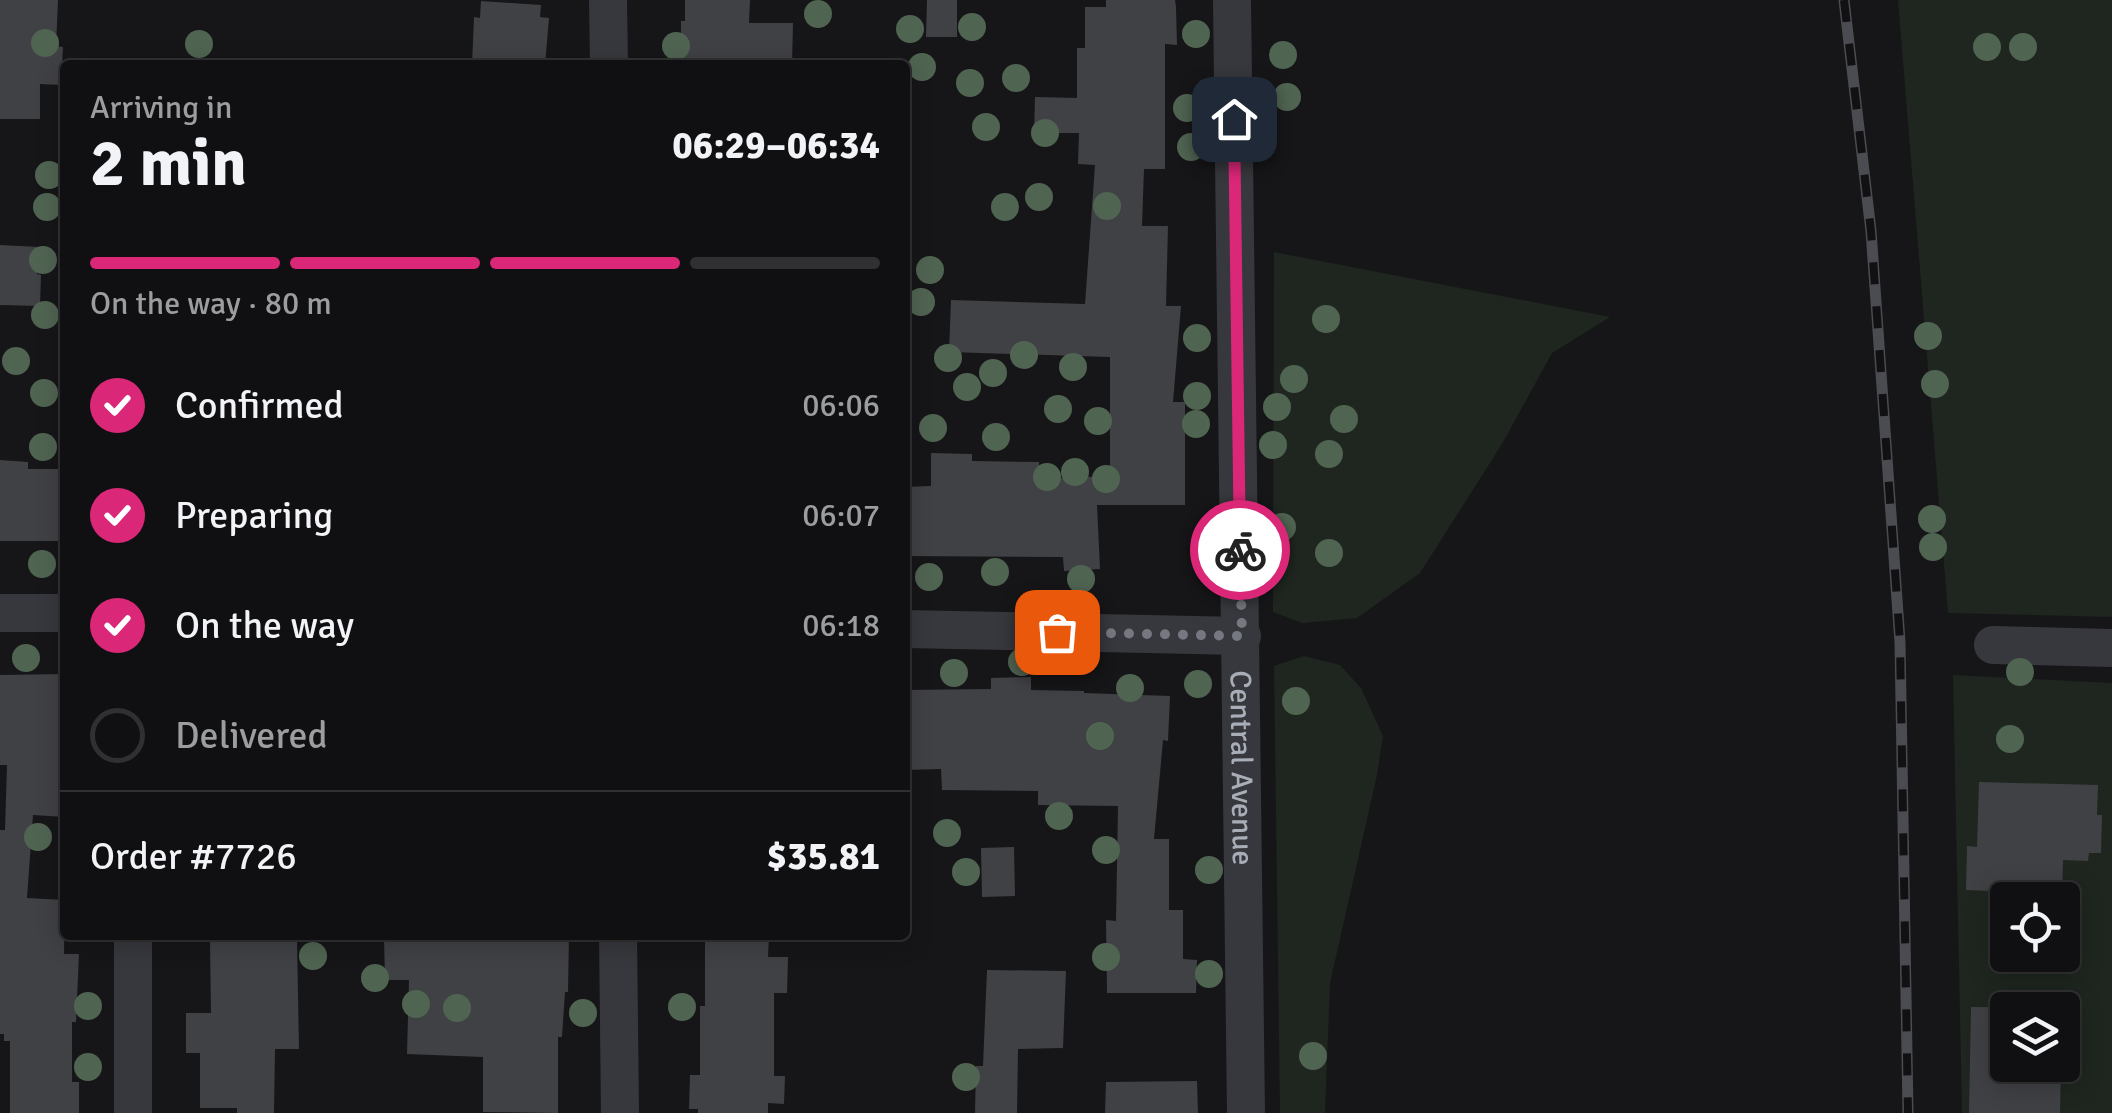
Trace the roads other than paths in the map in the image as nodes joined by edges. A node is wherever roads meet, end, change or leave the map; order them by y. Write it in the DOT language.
graph roads {
  1 [pos="608,0"];
  2 [pos="1232,0"];
  3 [pos="609,60"];
  4 [pos="0,613"];
  5 [pos="60,614"];
  6 [pos="910,629"];
  7 [pos="1242,636"];
  8 [pos="1994,645"];
  9 [pos="2112,648"];
  10 [pos="133,940"];
  11 [pos="618,940"];
  12 [pos="133,1113"];
  13 [pos="620,1113"];
  14 [pos="1246,1113"];
  1 -- 3 [label="street"];
  2 -- 7 [label="street, Central Avenue"];
  4 -- 5 [label="street"];
  6 -- 7 [label="street"];
  7 -- 14 [label="street, Central Avenue"];
  8 -- 9 [label="street"];
  10 -- 12 [label="street"];
  11 -- 13 [label="street"];
}
